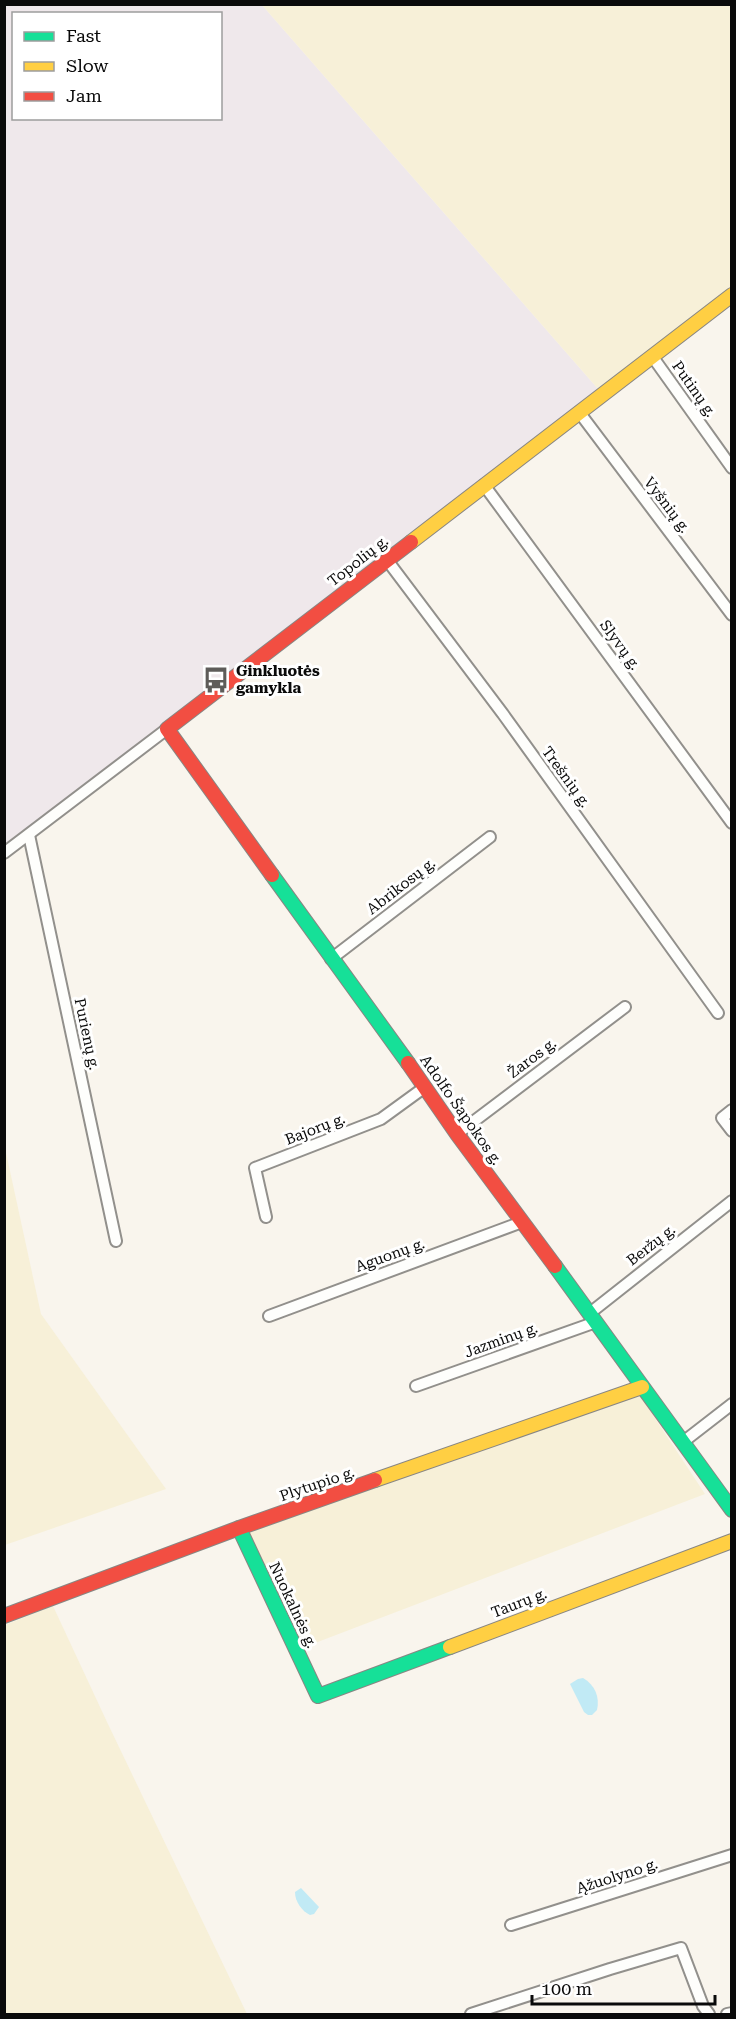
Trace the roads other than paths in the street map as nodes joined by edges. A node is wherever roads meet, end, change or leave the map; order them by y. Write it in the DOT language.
graph roads {
  1 [pos="732,295"];
  2 [pos="652,356"];
  3 [pos="579,412"];
  4 [pos="728,454"];
  5 [pos="732,468"];
  6 [pos="484,486"];
  7 [pos="387,560"];
  8 [pos="732,615"];
  9 [pos="166,729"];
  10 [pos="732,823"];
  11 [pos="29,835"];
  12 [pos="490,837"];
  13 [pos="4,853"];
  14 [pos="331,959"];
  15 [pos="625,1007"];
  16 [pos="718,1013"];
  17 [pos="425,1088"];
  18 [pos="732,1110"];
  19 [pos="732,1131"];
  20 [pos="456,1134"];
  21 [pos="732,1201"];
  22 [pos="266,1217"];
  23 [pos="522,1222"];
  24 [pos="116,1241"];
  25 [pos="269,1316"];
  26 [pos="593,1317"];
  27 [pos="416,1386"];
  28 [pos="642,1387"];
  29 [pos="732,1404"];
  30 [pos="682,1442"];
  31 [pos="732,1510"];
  32 [pos="239,1528"];
  33 [pos="732,1541"];
  34 [pos="4,1616"];
  35 [pos="318,1696"];
  36 [pos="732,1855"];
  37 [pos="512,1925"];
  38 [pos="732,2013"];
  39 [pos="471,2014"];
  40 [pos="709,2014"];
  41 [pos="727,2014"];
  1 -- 2 [label="street, Topolių g."];
  2 -- 3 [label="street, Topolių g."];
  2 -- 4 [label="street, Putinų g."];
  3 -- 6 [label="street, Topolių g."];
  3 -- 8 [label="street, Vyšnių g."];
  4 -- 5 [label="street, Putinų g."];
  6 -- 7 [label="street, Topolių g."];
  6 -- 10 [label="street, Slyvų g."];
  7 -- 9 [label="street, Topolių g."];
  7 -- 16 [label="street, Trešnių g."];
  9 -- 11 [label="street, Topolių g."];
  9 -- 14 [label="street, Adolfo Šapokos g."];
  11 -- 13 [label="street, Topolių g."];
  11 -- 24 [label="street, Purienų g."];
  12 -- 14 [label="street, Abrikosų g."];
  14 -- 17 [label="street, Adolfo Šapokos g."];
  15 -- 20 [label="street, Žaros g."];
  17 -- 20 [label="street, Adolfo Šapokos g."];
  17 -- 22 [label="street, Bajorų g."];
  18 -- 19 [label="street"];
  20 -- 23 [label="street, Adolfo Šapokos g."];
  21 -- 26 [label="street, Beržų g."];
  23 -- 25 [label="street, Aguonų g."];
  23 -- 26 [label="street, Adolfo Šapokos g."];
  26 -- 27 [label="street, Jazminų g."];
  26 -- 28 [label="street, Adolfo Šapokos g."];
  28 -- 30 [label="street, Adolfo Šapokos g."];
  28 -- 32 [label="street, Plytupio g."];
  29 -- 30 [label="street"];
  30 -- 31 [label="street, Adolfo Šapokos g."];
  32 -- 34 [label="street, Plytupio g."];
  32 -- 35 [label="street, Nuokalnės g."];
  33 -- 35 [label="street, Taurų g."];
  36 -- 37 [label="street, Ąžuolyno g."];
  38 -- 41 [label="street"];
  39 -- 40 [label="street"];
}
